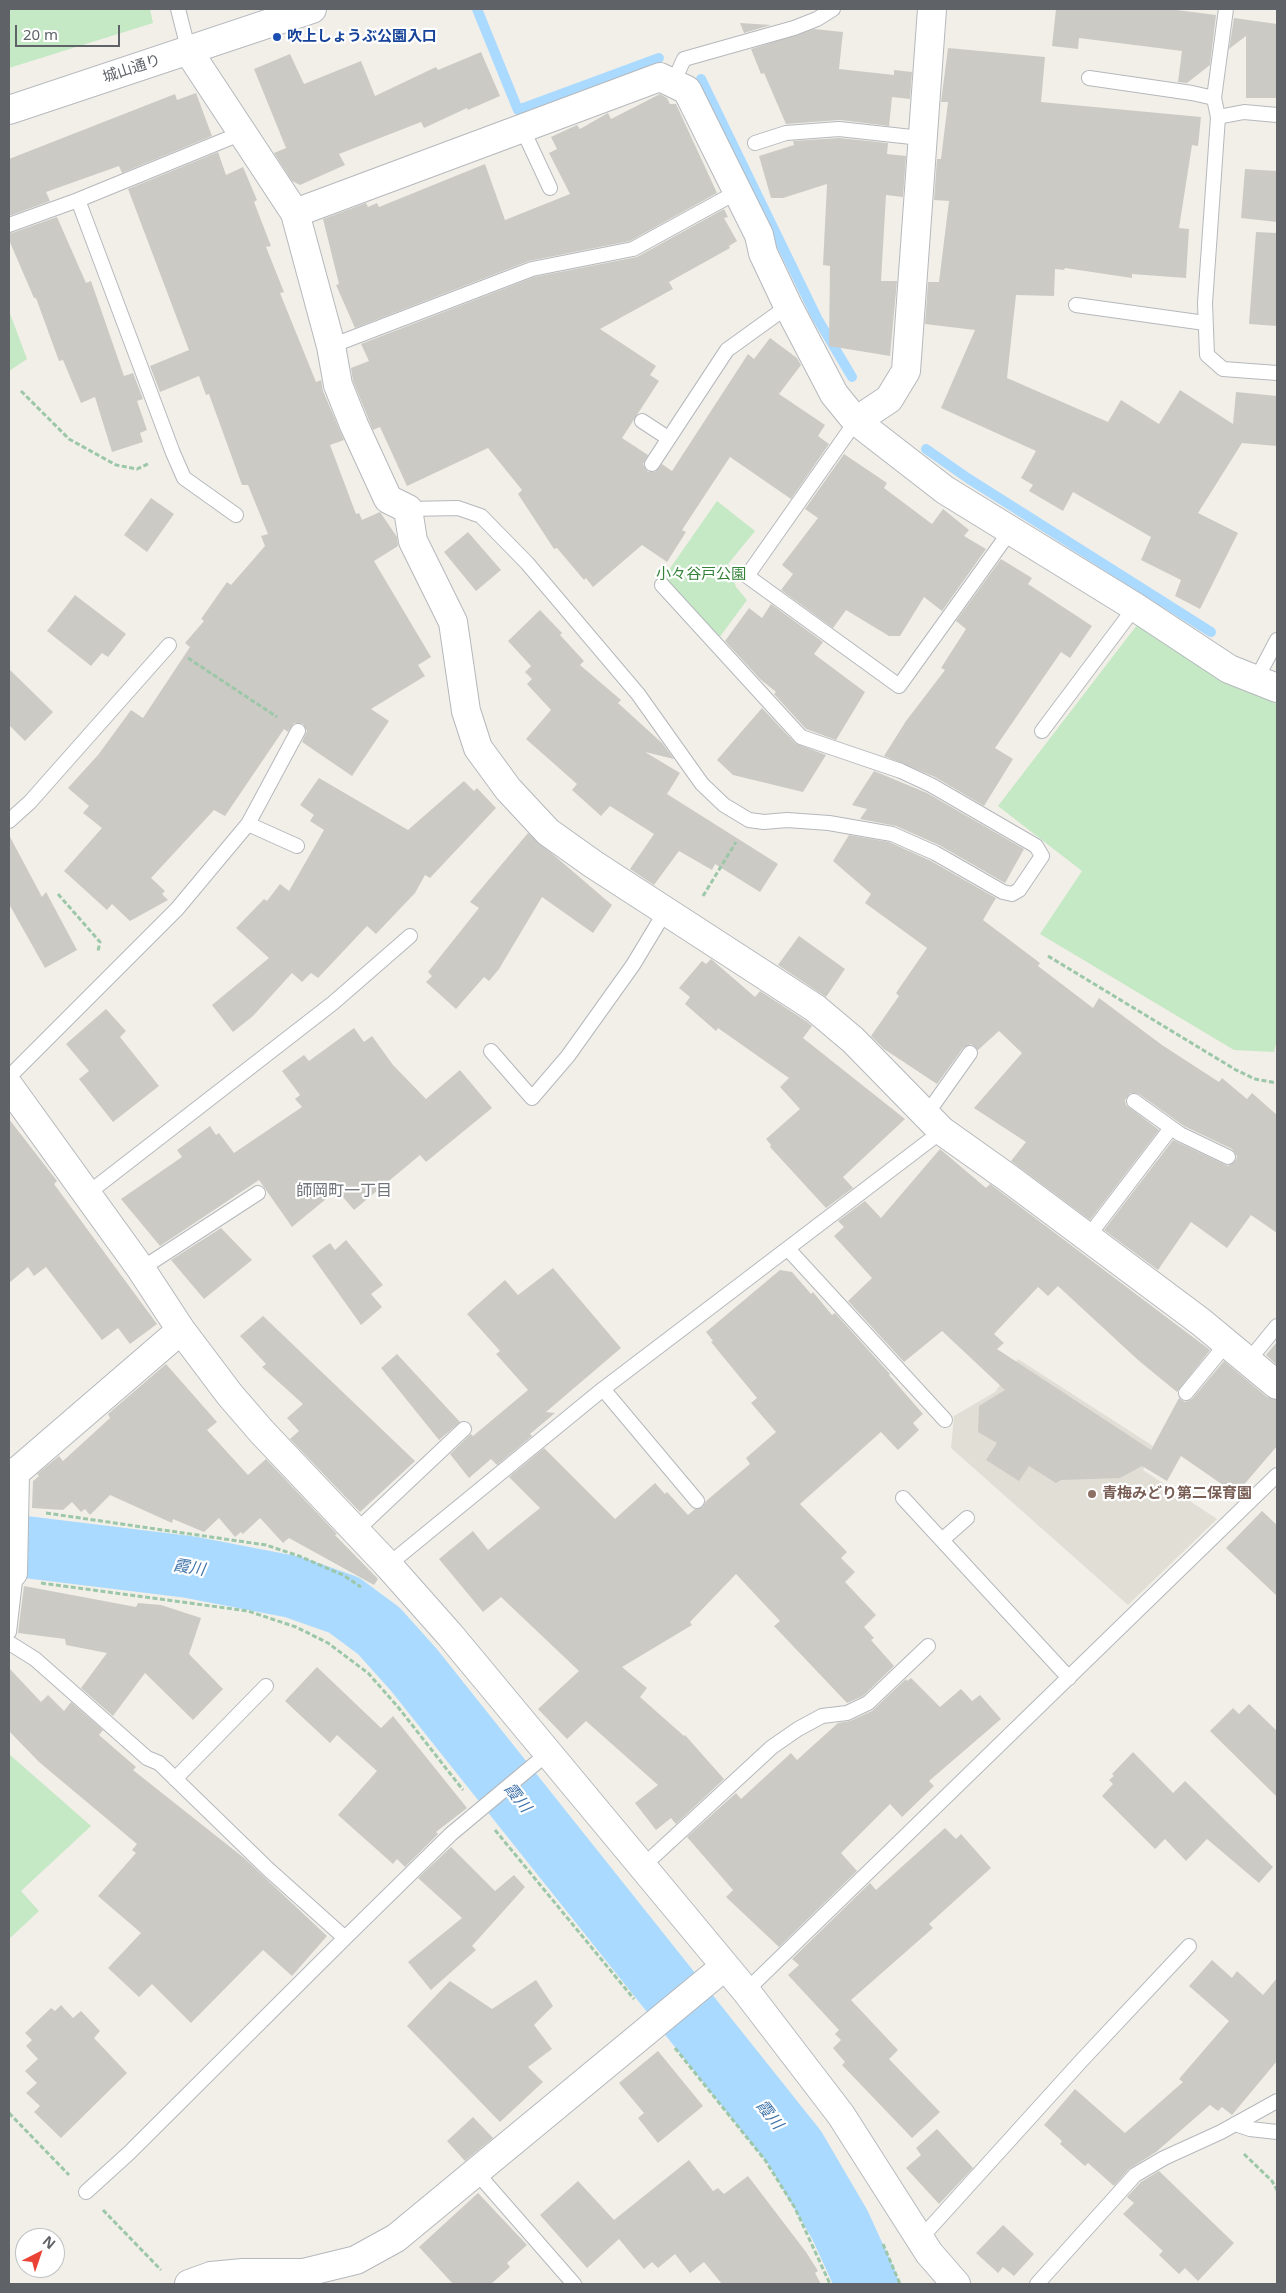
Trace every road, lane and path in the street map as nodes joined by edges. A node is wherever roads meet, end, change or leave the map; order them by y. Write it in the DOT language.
graph roads {
  1 [pos="178,9"];
  2 [pos="312,9"];
  3 [pos="833,9"];
  4 [pos="932,9"];
  5 [pos="1226,9"];
  6 [pos="189,52"];
  7 [pos="1089,78"];
  8 [pos="672,83"];
  9 [pos="1214,98"];
  10 [pos="9,110"];
  11 [pos="1277,115"];
  12 [pos="1218,117"];
  13 [pos="522,128"];
  14 [pos="242,133"];
  15 [pos="921,138"];
  16 [pos="755,143"];
  17 [pos="550,188"];
  18 [pos="737,192"];
  19 [pos="78,200"];
  20 [pos="295,213"];
  21 [pos="9,225"];
  22 [pos="1076,305"];
  23 [pos="788,306"];
  24 [pos="1206,322"];
  25 [pos="331,346"];
  26 [pos="1277,373"];
  27 [pos="21,391"];
  28 [pos="642,420"];
  29 [pos="856,421"];
  30 [pos="668,438"];
  31 [pos="173,453"];
  32 [pos="652,464"];
  33 [pos="408,510"];
  34 [pos="236,515"];
  35 [pos="1011,530"];
  36 [pos="662,585"];
  37 [pos="1136,607"];
  38 [pos="1277,640"];
  39 [pos="169,645"];
  40 [pos="1267,684"];
  41 [pos="298,731"];
  42 [pos="1042,731"];
  43 [pos="749,820"];
  44 [pos="9,821"];
  45 [pos="248,824"];
  46 [pos="296,846"];
  47 [pos="58,894"];
  48 [pos="675,919"];
  49 [pos="410,936"];
  50 [pos="1048,956"];
  51 [pos="90,996"];
  52 [pos="491,1051"];
  53 [pos="970,1053"];
  54 [pos="9,1077"];
  55 [pos="1277,1083"];
  56 [pos="9,1086"];
  57 [pos="1134,1101"];
  58 [pos="934,1123"];
  59 [pos="1171,1128"];
  60 [pos="1228,1157"];
  61 [pos="258,1193"];
  62 [pos="87,1194"];
  63 [pos="1087,1238"];
  64 [pos="788,1248"];
  65 [pos="141,1269"];
  66 [pos="1277,1326"];
  67 [pos="181,1330"];
  68 [pos="1227,1342"];
  69 [pos="1249,1360"];
  70 [pos="1277,1385"];
  71 [pos="603,1388"];
  72 [pos="1186,1393"];
  73 [pos="945,1420"];
  74 [pos="464,1429"];
  75 [pos="12,1472"];
  76 [pos="1277,1475"];
  77 [pos="903,1498"];
  78 [pos="697,1501"];
  79 [pos="966,1518"];
  80 [pos="356,1531"];
  81 [pos="942,1540"];
  82 [pos="388,1565"];
  83 [pos="14,1577"];
  84 [pos="9,1639"];
  85 [pos="928,1646"];
  86 [pos="1069,1678"];
  87 [pos="266,1686"];
  88 [pos="548,1753"];
  89 [pos="175,1779"];
  90 [pos="481,1809"];
  91 [pos="642,1867"];
  92 [pos="345,1938"];
  93 [pos="1189,1946"];
  94 [pos="724,1966"];
  95 [pos="746,1991"];
  96 [pos="655,2022"];
  97 [pos="1277,2101"];
  98 [pos="1235,2124"];
  99 [pos="1221,2132"];
  100 [pos="1277,2132"];
  101 [pos="477,2173"];
  102 [pos="1277,2190"];
  103 [pos="86,2192"];
  104 [pos="920,2239"];
  105 [pos="189,2284"];
  106 [pos="574,2284"];
  107 [pos="830,2284"];
  108 [pos="956,2284"];
  109 [pos="1038,2284"];
  1 -- 6 [label="lane"];
  2 -- 6 [label="street, 城山通り"];
  3 -- 8 [label="lane"];
  4 -- 15 [label="street"];
  5 -- 9 [label="lane"];
  6 -- 10 [label="street, 城山通り"];
  6 -- 14 [label="street"];
  7 -- 9 [label="lane"];
  8 -- 13 [label="street"];
  8 -- 18 [label="street"];
  9 -- 12 [label="lane"];
  11 -- 12 [label="lane"];
  12 -- 24 [label="lane"];
  13 -- 17 [label="lane"];
  13 -- 20 [label="street"];
  14 -- 19 [label="lane"];
  14 -- 20 [label="street"];
  15 -- 16 [label="lane"];
  15 -- 29 [label="street"];
  18 -- 23 [label="street"];
  18 -- 25 [label="lane"];
  19 -- 21 [label="lane"];
  19 -- 31 [label="lane"];
  20 -- 25 [label="street"];
  22 -- 24 [label="lane"];
  23 -- 29 [label="street"];
  23 -- 30 [label="lane"];
  24 -- 26 [label="lane"];
  25 -- 33 [label="street"];
  27 -- 31 [label="path"];
  28 -- 30 [label="lane"];
  29 -- 35 [label="street"];
  29 -- 35 [label="lane"];
  30 -- 32 [label="lane"];
  31 -- 34 [label="lane"];
  33 -- 43 [label="lane"];
  33 -- 48 [label="street"];
  35 -- 37 [label="street"];
  36 -- 43 [label="lane"];
  37 -- 40 [label="street"];
  37 -- 42 [label="lane"];
  38 -- 40 [label="lane"];
  39 -- 41 [label="path"];
  39 -- 44 [label="lane"];
  41 -- 45 [label="lane"];
  43 -- 48 [label="path"];
  45 -- 46 [label="lane"];
  45 -- 51 [label="lane"];
  47 -- 51 [label="path"];
  48 -- 52 [label="lane"];
  48 -- 58 [label="street"];
  49 -- 62 [label="lane"];
  50 -- 55 [label="path"];
  51 -- 54 [label="lane"];
  53 -- 58 [label="lane"];
  56 -- 62 [label="street"];
  57 -- 59 [label="lane"];
  58 -- 63 [label="street"];
  58 -- 64 [label="lane"];
  59 -- 60 [label="lane"];
  59 -- 63 [label="lane"];
  61 -- 65 [label="lane"];
  62 -- 65 [label="street"];
  63 -- 68 [label="street"];
  64 -- 71 [label="lane"];
  64 -- 73 [label="lane"];
  65 -- 67 [label="street"];
  66 -- 69 [label="lane"];
  67 -- 75 [label="street"];
  67 -- 80 [label="street"];
  68 -- 69 [label="street"];
  68 -- 72 [label="lane"];
  69 -- 70 [label="street"];
  71 -- 78 [label="lane"];
  71 -- 82 [label="lane"];
  74 -- 80 [label="lane"];
  75 -- 83 [label="street"];
  76 -- 86 [label="lane"];
  77 -- 81 [label="lane"];
  79 -- 81 [label="lane"];
  80 -- 82 [label="street"];
  81 -- 86 [label="lane"];
  82 -- 88 [label="street"];
  83 -- 84 [label="lane"];
  83 -- 90 [label="path"];
  84 -- 89 [label="lane"];
  85 -- 91 [label="lane"];
  86 -- 95 [label="lane"];
  87 -- 89 [label="lane"];
  88 -- 90 [label="lane"];
  88 -- 91 [label="street"];
  89 -- 92 [label="lane"];
  90 -- 92 [label="lane"];
  90 -- 96 [label="path"];
  91 -- 94 [label="street"];
  92 -- 103 [label="lane"];
  93 -- 104 [label="lane"];
  94 -- 95 [label="street"];
  94 -- 96 [label="street"];
  95 -- 104 [label="street"];
  96 -- 101 [label="street"];
  96 -- 107 [label="path"];
  97 -- 98 [label="lane"];
  98 -- 99 [label="lane"];
  98 -- 100 [label="lane"];
  99 -- 102 [label="path"];
  99 -- 109 [label="lane"];
  101 -- 105 [label="street"];
  101 -- 106 [label="lane"];
  104 -- 108 [label="street"];
}
